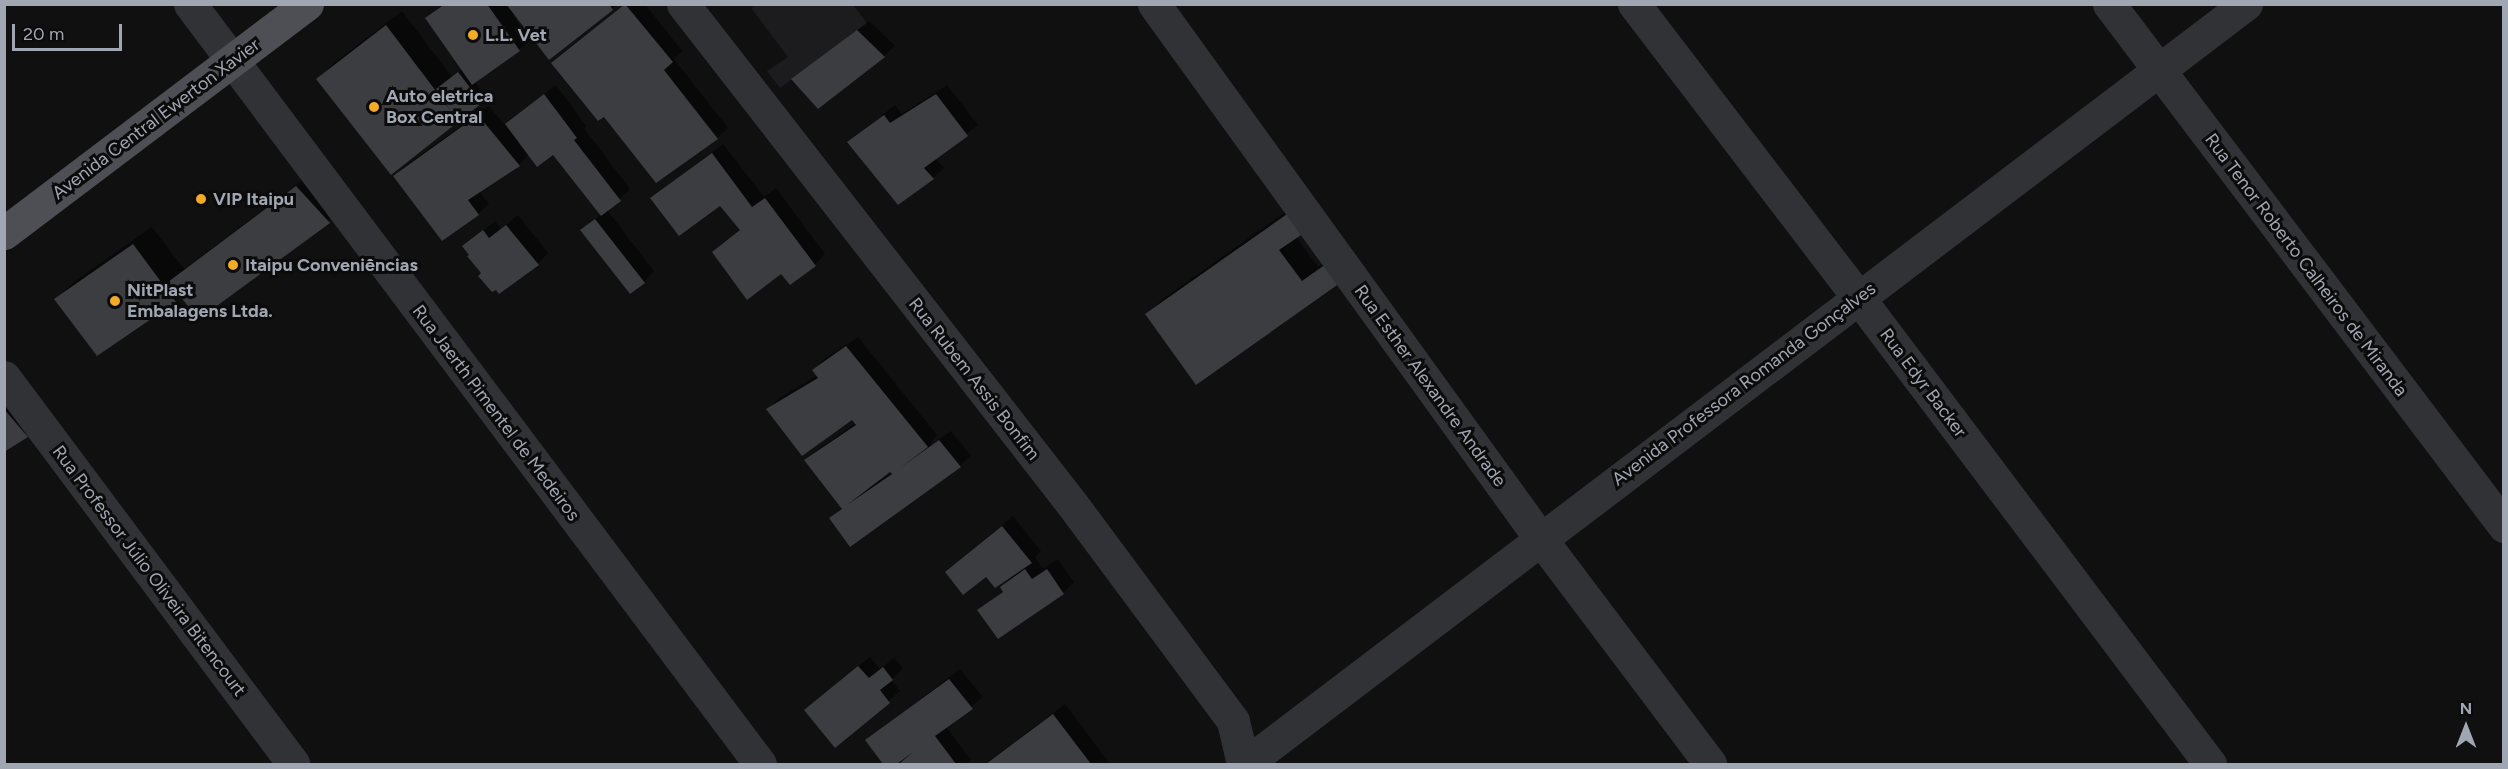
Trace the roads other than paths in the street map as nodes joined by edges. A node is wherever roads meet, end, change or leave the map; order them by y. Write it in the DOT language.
graph roads {
  1 [pos="190,4"];
  2 [pos="307,4"];
  3 [pos="683,4"];
  4 [pos="1154,4"];
  5 [pos="1634,4"];
  6 [pos="2109,4"];
  7 [pos="2246,4"];
  8 [pos="232,61"];
  9 [pos="2159,70"];
  10 [pos="4,233"];
  11 [pos="1858,297"];
  12 [pos="4,377"];
  13 [pos="2504,526"];
  14 [pos="1540,538"];
  15 [pos="293,765"];
  16 [pos="760,765"];
  17 [pos="1244,765"];
  18 [pos="1710,765"];
  19 [pos="2210,765"];
  1 -- 8 [label="street, Rua Jaerth Pimentel de Medeiros"];
  2 -- 8 [label="main road, Avenida Central Ewerton Xavier"];
  3 -- 17 [label="street, Rua Rubem Assis Bonfim"];
  4 -- 14 [label="street, Rua Esther Alexandre Andrade"];
  5 -- 11 [label="street, Rua Edyr Backer"];
  6 -- 9 [label="street, Rua Tenor Roberto Calheiros de Miranda"];
  7 -- 9 [label="street, Avenida Professora Romanda Gonçalves"];
  8 -- 10 [label="main road, Avenida Central Ewerton Xavier"];
  8 -- 16 [label="street, Rua Jaerth Pimentel de Medeiros"];
  9 -- 11 [label="street, Avenida Professora Romanda Gonçalves"];
  9 -- 13 [label="street, Rua Tenor Roberto Calheiros de Miranda"];
  11 -- 14 [label="street, Avenida Professora Romanda Gonçalves"];
  11 -- 19 [label="street, Rua Edyr Backer"];
  12 -- 15 [label="street, Rua Professor Júlio Oliveira Bitencourt"];
  14 -- 17 [label="street, Avenida Professora Romanda Gonçalves"];
  14 -- 18 [label="street, Rua Esther Alexandre Andrade"];
}
